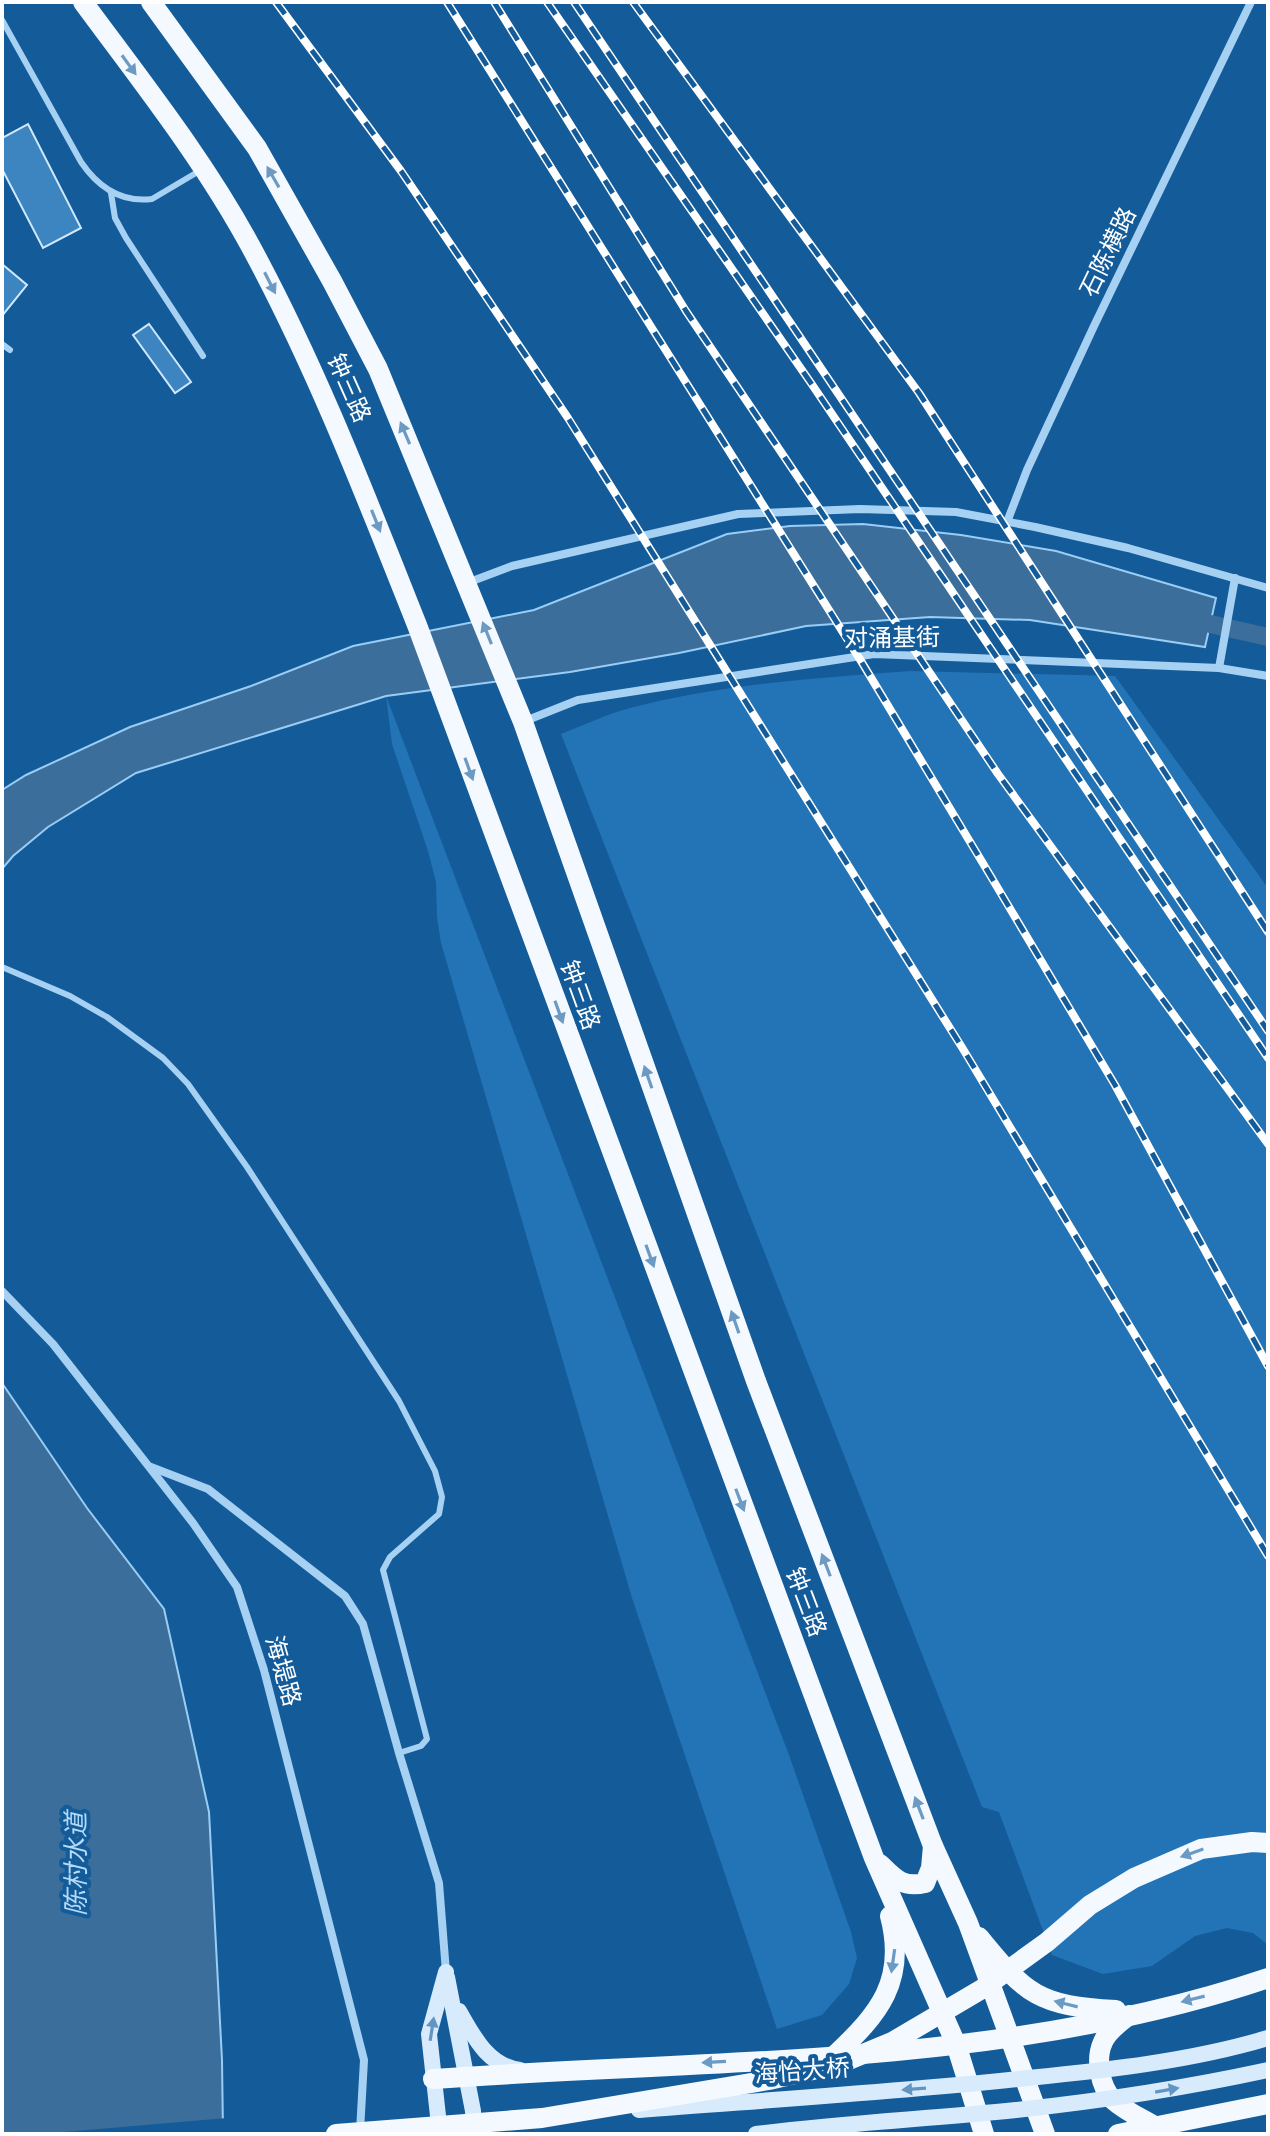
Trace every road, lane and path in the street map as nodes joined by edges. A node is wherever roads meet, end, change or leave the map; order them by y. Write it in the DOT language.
graph roads {
  1 [pos="83,2"];
  2 [pos="151,2"];
  3 [pos="1251,2"];
  4 [pos="2,20"];
  5 [pos="204,169"];
  6 [pos="111,193"];
  7 [pos="2,344"];
  8 [pos="10,350"];
  9 [pos="203,356"];
  10 [pos="1007,522"];
  11 [pos="1235,578"];
  12 [pos="467,583"];
  13 [pos="1268,588"];
  14 [pos="1219,668"];
  15 [pos="1268,676"];
  16 [pos="523,722"];
  17 [pos="2,967"];
  18 [pos="2,1291"];
  19 [pos="148,1466"];
  20 [pos="399,1753"];
  21 [pos="1268,1843"];
  22 [pos="933,1846"];
  23 [pos="874,1858"];
  24 [pos="968,1923"];
  25 [pos="446,1972"];
  26 [pos="1268,1978"];
  27 [pos="1137,2013"];
  28 [pos="1010,2036"];
  29 [pos="1268,2038"];
  30 [pos="956,2044"];
  31 [pos="834,2056"];
  32 [pos="1268,2070"];
  33 [pos="533,2072"];
  34 [pos="467,2077"];
  35 [pos="433,2079"];
  36 [pos="1268,2104"];
  37 [pos="542,2118"];
  38 [pos="1157,2130"];
  39 [pos="336,2134"];
  40 [pos="359,2134"];
  41 [pos="440,2134"];
  42 [pos="474,2134"];
  43 [pos="756,2134"];
  44 [pos="984,2134"];
  45 [pos="1045,2134"];
  46 [pos="1118,2134"];
  1 -- 5 [label="main road, 钟三路, one-way"];
  12 -- 2 [label="main road, 钟三路, one-way"];
  3 -- 10 [label="street, 石陈横路"];
  4 -- 6 [label="lane"];
  5 -- 6 [label="lane"];
  5 -- 23 [label="main road, 钟三路, one-way"];
  6 -- 9 [label="lane"];
  7 -- 8 [label="lane"];
  10 -- 11 [label="street"];
  10 -- 12 [label="street"];
  11 -- 13 [label="street"];
  11 -- 14 [label="street"];
  16 -- 12 [label="main road, 钟三路, one-way"];
  14 -- 15 [label="street, 对涌基街"];
  14 -- 16 [label="street, 对涌基街"];
  22 -- 16 [label="main road, 钟三路, one-way"];
  17 -- 20 [label="lane"];
  18 -- 19 [label="street, 海堤路"];
  19 -- 20 [label="street"];
  19 -- 40 [label="street, 海堤路"];
  20 -- 25 [label="street"];
  21 -- 37 [label="main road, one-way, bridge"];
  22 -- 23 [label="main road"];
  22 -- 24 [label="main road, 钟三路"];
  23 -- 30 [label="main road, 钟三路"];
  23 -- 31 [label="main road, one-way"];
  27 -- 24 [label="main road, one-way"];
  24 -- 28 [label="main road, 钟三路"];
  25 -- 33 [label="street"];
  25 -- 34 [label="street"];
  35 -- 25 [label="street, one-way"];
  26 -- 27 [label="main road, one-way"];
  27 -- 28 [label="main road"];
  27 -- 38 [label="main road"];
  28 -- 30 [label="main road"];
  28 -- 45 [label="main road, 钟三路"];
  29 -- 37 [label="street, 海怡大桥, one-way, bridge"];
  30 -- 31 [label="main road"];
  30 -- 44 [label="main road, 钟三路"];
  31 -- 33 [label="main road, one-way"];
  43 -- 32 [label="street, one-way, bridge"];
  33 -- 34 [label="main road"];
  34 -- 35 [label="main road"];
  34 -- 42 [label="street"];
  35 -- 41 [label="street"];
  36 -- 38 [label="main road"];
  37 -- 39 [label="main road, 海怡大桥, bridge"];
  38 -- 46 [label="main road"];
}
